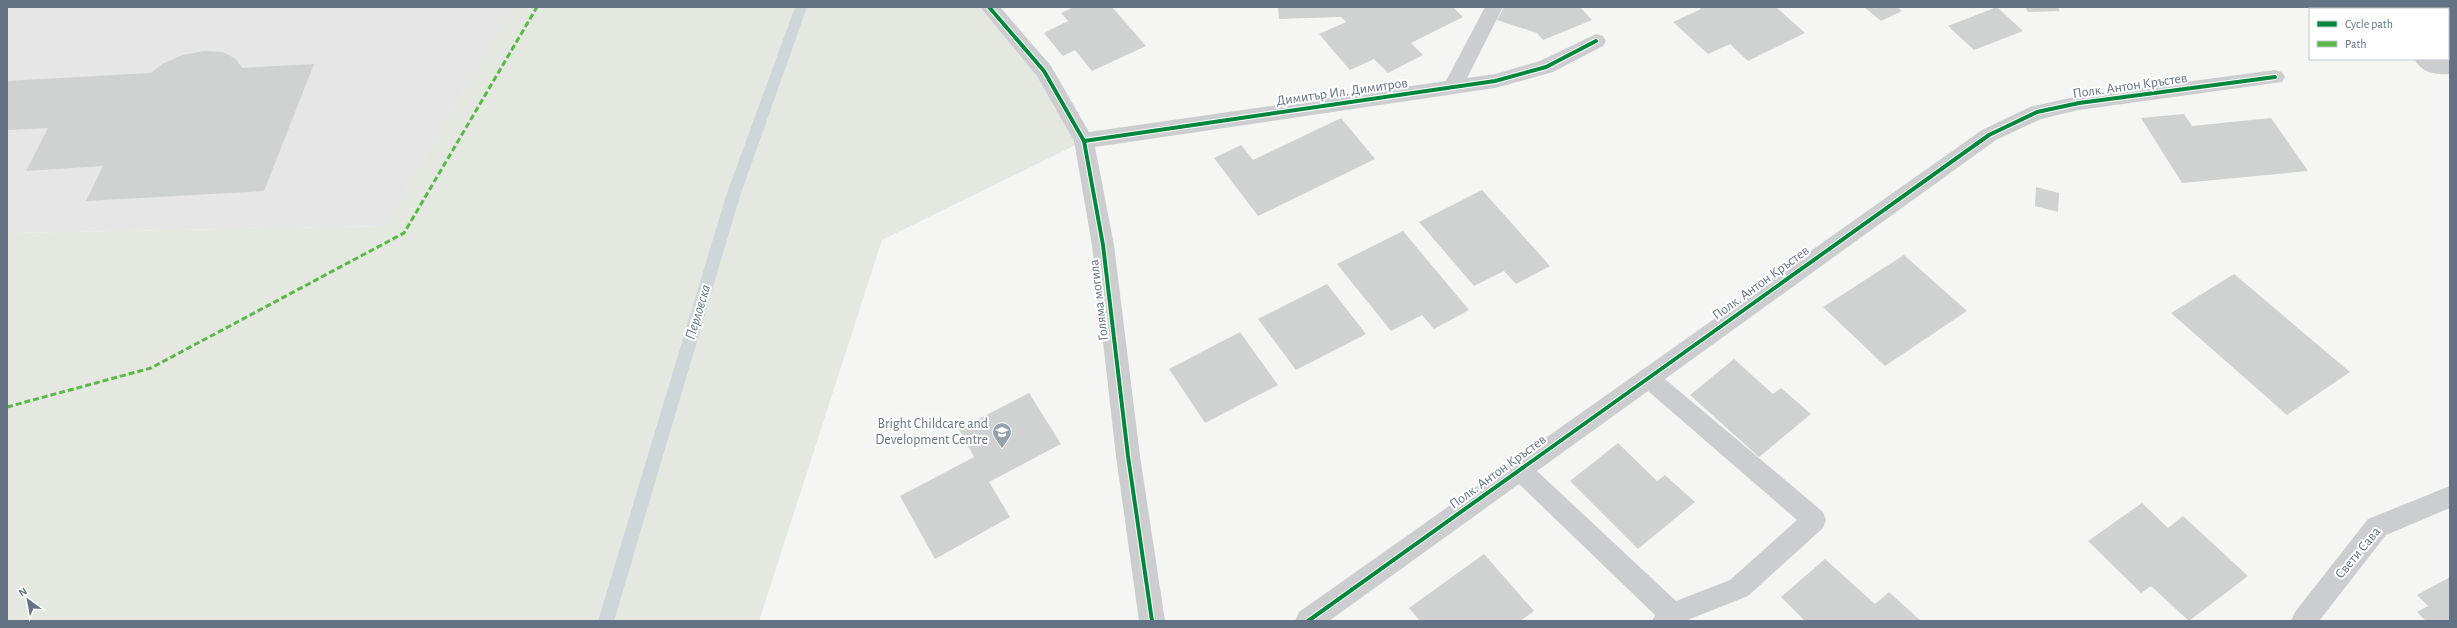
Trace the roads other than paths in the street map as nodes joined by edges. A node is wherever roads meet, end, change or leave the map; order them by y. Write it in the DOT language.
graph roads {
  1 [pos="989,7"];
  2 [pos="1494,7"];
  3 [pos="1596,41"];
  4 [pos="2425,60"];
  5 [pos="2450,67"];
  6 [pos="2275,77"];
  7 [pos="1452,88"];
  8 [pos="1084,141"];
  9 [pos="1648,378"];
  10 [pos="1520,470"];
  11 [pos="2450,497"];
  12 [pos="1668,617"];
  13 [pos="1152,621"];
  14 [pos="1308,621"];
  15 [pos="2304,621"];
  1 -- 8 [label="street, Голяма могила"];
  2 -- 7 [label="street"];
  3 -- 7 [label="street, Димитър Ил. Димитров"];
  4 -- 5 [label="street"];
  6 -- 9 [label="street, Полк. Антон Кръстев"];
  7 -- 8 [label="street, Димитър Ил. Димитров"];
  8 -- 13 [label="street, Голяма могила"];
  9 -- 10 [label="street, Полк. Антон Кръстев"];
  9 -- 12 [label="street"];
  10 -- 12 [label="street"];
  10 -- 14 [label="street, Полк. Антон Кръстев"];
  11 -- 15 [label="street, Свети Сава"];
}
